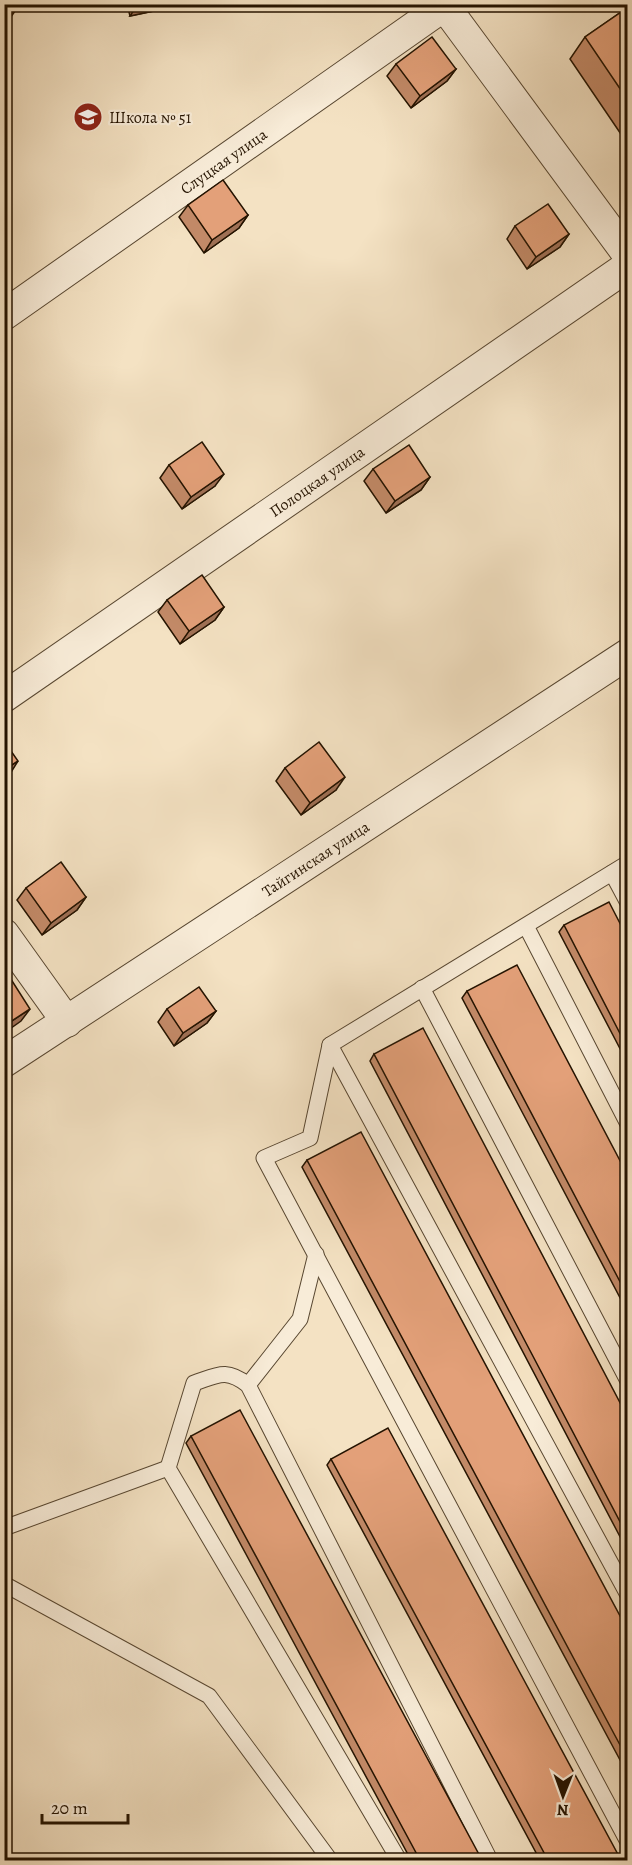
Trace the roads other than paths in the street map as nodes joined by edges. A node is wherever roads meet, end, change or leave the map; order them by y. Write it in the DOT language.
graph roads {
  1 [pos="444,5"];
  2 [pos="627,255"];
  3 [pos="627,266"];
  4 [pos="4,315"];
  5 [pos="627,654"];
  6 [pos="4,697"];
  7 [pos="627,863"];
  8 [pos="612,873"];
  9 [pos="627,903"];
  10 [pos="526,926"];
  11 [pos="4,934"];
  12 [pos="422,988"];
  13 [pos="67,1022"];
  14 [pos="330,1045"];
  15 [pos="4,1062"];
  16 [pos="627,1124"];
  17 [pos="315,1254"];
  18 [pos="627,1381"];
  19 [pos="248,1385"];
  20 [pos="168,1468"];
  21 [pos="4,1528"];
  22 [pos="4,1584"];
  23 [pos="627,1595"];
  24 [pos="627,1842"];
  25 [pos="330,1860"];
  26 [pos="399,1860"];
  27 [pos="490,1860"];
  1 -- 2 [label="street"];
  1 -- 4 [label="street, Слуцкая улица"];
  3 -- 6 [label="street, Полоцкая улица"];
  5 -- 13 [label="street, Тайгинская улица"];
  7 -- 8 [label="lane"];
  8 -- 9 [label="lane"];
  8 -- 10 [label="lane"];
  10 -- 12 [label="lane"];
  10 -- 16 [label="lane"];
  11 -- 13 [label="street"];
  12 -- 14 [label="lane"];
  12 -- 18 [label="lane"];
  13 -- 15 [label="street, Тайгинская улица"];
  14 -- 17 [label="lane"];
  14 -- 23 [label="lane"];
  17 -- 19 [label="lane"];
  17 -- 24 [label="lane"];
  19 -- 20 [label="lane"];
  19 -- 27 [label="lane"];
  20 -- 21 [label="lane"];
  20 -- 26 [label="lane"];
  22 -- 25 [label="lane"];
}
